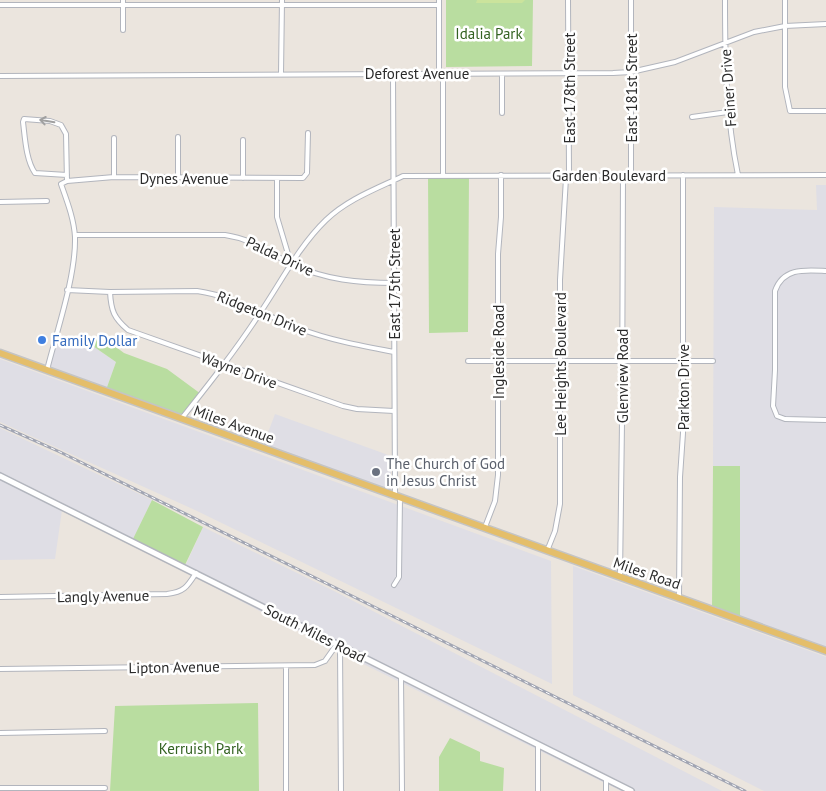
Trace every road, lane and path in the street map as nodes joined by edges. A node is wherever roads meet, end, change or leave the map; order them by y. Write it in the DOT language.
graph roads {
  1 [pos="568,0"];
  2 [pos="632,0"];
  3 [pos="725,0"];
  4 [pos="784,0"];
  5 [pos="123,2"];
  6 [pos="282,2"];
  7 [pos="439,2"];
  8 [pos="0,5"];
  9 [pos="826,24"];
  10 [pos="784,26"];
  11 [pos="123,30"];
  12 [pos="725,42"];
  13 [pos="631,72"];
  14 [pos="393,73"];
  15 [pos="441,73"];
  16 [pos="569,73"];
  17 [pos="281,74"];
  18 [pos="502,74"];
  19 [pos="0,76"];
  20 [pos="826,111"];
  21 [pos="728,112"];
  22 [pos="502,113"];
  23 [pos="692,117"];
  24 [pos="308,133"];
  25 [pos="178,137"];
  26 [pos="114,138"];
  27 [pos="243,140"];
  28 [pos="67,175"];
  29 [pos="443,175"];
  30 [pos="501,175"];
  31 [pos="567,175"];
  32 [pos="623,175"];
  33 [pos="631,175"];
  34 [pos="683,175"];
  35 [pos="738,175"];
  36 [pos="826,175"];
  37 [pos="114,177"];
  38 [pos="178,178"];
  39 [pos="243,178"];
  40 [pos="278,178"];
  41 [pos="394,180"];
  42 [pos="67,182"];
  43 [pos="0,202"];
  44 [pos="47,202"];
  45 [pos="75,235"];
  46 [pos="291,264"];
  47 [pos="826,270"];
  48 [pos="395,283"];
  49 [pos="67,290"];
  50 [pos="110,292"];
  51 [pos="261,312"];
  52 [pos="394,352"];
  53 [pos="0,353"];
  54 [pos="468,361"];
  55 [pos="498,361"];
  56 [pos="560,361"];
  57 [pos="622,361"];
  58 [pos="683,361"];
  59 [pos="714,361"];
  60 [pos="224,365"];
  61 [pos="48,370"];
  62 [pos="394,411"];
  63 [pos="182,418"];
  64 [pos="826,420"];
  65 [pos="0,476"];
  66 [pos="397,496"];
  67 [pos="460,518"];
  68 [pos="485,527"];
  69 [pos="547,552"];
  70 [pos="196,573"];
  71 [pos="620,577"];
  72 [pos="394,586"];
  73 [pos="0,597"];
  74 [pos="679,598"];
  75 [pos="339,645"];
  76 [pos="826,651"];
  77 [pos="286,666"];
  78 [pos="0,669"];
  79 [pos="401,677"];
  80 [pos="105,731"];
  81 [pos="0,732"];
  82 [pos="538,745"];
  83 [pos="606,779"];
  84 [pos="0,788"];
  85 [pos="105,788"];
  86 [pos="286,791"];
  87 [pos="341,791"];
  88 [pos="402,791"];
  89 [pos="538,791"];
  90 [pos="606,791"];
  91 [pos="631,791"];
  1 -- 16 [label="street, East 178th Street"];
  2 -- 13 [label="street, East 181st Street"];
  3 -- 12 [label="street, Feiner Drive"];
  4 -- 10 [label="street"];
  5 -- 6 [label="street"];
  5 -- 8 [label="street"];
  5 -- 11 [label="street"];
  6 -- 7 [label="street"];
  6 -- 17 [label="street"];
  7 -- 15 [label="street"];
  9 -- 10 [label="street, Deforest Avenue"];
  10 -- 12 [label="street, Deforest Avenue"];
  10 -- 20 [label="street"];
  12 -- 13 [label="street, Deforest Avenue"];
  12 -- 21 [label="street, Feiner Drive"];
  13 -- 16 [label="street, Deforest Avenue"];
  13 -- 33 [label="street, East 181st Street"];
  14 -- 15 [label="street, Deforest Avenue"];
  14 -- 17 [label="street, Deforest Avenue"];
  14 -- 41 [label="street, East 175th Street"];
  15 -- 18 [label="street, Deforest Avenue"];
  15 -- 29 [label="street"];
  16 -- 18 [label="street, Deforest Avenue"];
  16 -- 31 [label="street, East 178th Street"];
  17 -- 19 [label="street, Deforest Avenue"];
  18 -- 22 [label="street"];
  21 -- 23 [label="street"];
  21 -- 35 [label="street, Feiner Drive"];
  24 -- 40 [label="street, Dynes Avenue"];
  25 -- 38 [label="street"];
  26 -- 37 [label="street"];
  27 -- 39 [label="street"];
  28 -- 28 [label="street, one-way"];
  28 -- 42 [label="street"];
  29 -- 30 [label="street, Garden Boulevard"];
  29 -- 41 [label="street, Garden Boulevard"];
  30 -- 31 [label="street, Garden Boulevard"];
  30 -- 55 [label="street, Ingleside Road"];
  31 -- 32 [label="street, Garden Boulevard"];
  31 -- 56 [label="street, Lee Heights Boulevard"];
  32 -- 33 [label="street, Garden Boulevard"];
  32 -- 57 [label="street, Glenview Road"];
  33 -- 34 [label="street, Garden Boulevard"];
  34 -- 35 [label="street, Garden Boulevard"];
  34 -- 58 [label="street, Parkton Drive"];
  35 -- 36 [label="street, Garden Boulevard"];
  37 -- 38 [label="street, Dynes Avenue"];
  37 -- 42 [label="street, Dynes Avenue"];
  38 -- 39 [label="street, Dynes Avenue"];
  39 -- 40 [label="street, Dynes Avenue"];
  40 -- 46 [label="street"];
  41 -- 46 [label="street, Garden Boulevard"];
  41 -- 48 [label="street, East 175th Street"];
  42 -- 45 [label="street, Dynes Avenue"];
  43 -- 44 [label="street"];
  45 -- 46 [label="street, Palda Drive"];
  45 -- 49 [label="street"];
  46 -- 48 [label="street, Palda Drive"];
  46 -- 51 [label="street, Garden Boulevard"];
  47 -- 64 [label="street"];
  48 -- 52 [label="street, East 175th Street"];
  49 -- 50 [label="street, Ridgeton Drive"];
  49 -- 61 [label="street"];
  50 -- 51 [label="street, Ridgeton Drive"];
  50 -- 60 [label="street, Wayne Drive"];
  51 -- 52 [label="street, Ridgeton Drive"];
  51 -- 60 [label="street, Garden Boulevard"];
  52 -- 62 [label="street, East 175th Street"];
  53 -- 61 [label="main road, Miles Avenue"];
  54 -- 55 [label="street"];
  55 -- 56 [label="street"];
  55 -- 68 [label="street, Ingleside Road"];
  56 -- 57 [label="street"];
  56 -- 69 [label="street, Lee Heights Boulevard"];
  57 -- 58 [label="street"];
  57 -- 71 [label="street, Glenview Road"];
  58 -- 59 [label="street"];
  58 -- 74 [label="street, Parkton Drive"];
  60 -- 62 [label="street, Wayne Drive"];
  60 -- 63 [label="street, Garden Boulevard"];
  61 -- 63 [label="main road, Miles Avenue"];
  62 -- 66 [label="street, East 175th Street"];
  63 -- 66 [label="main road, Miles Avenue"];
  65 -- 70 [label="street, South Miles Road"];
  66 -- 67 [label="main road, Miles Avenue"];
  66 -- 72 [label="street, East 175th Street"];
  67 -- 68 [label="main road, Miles Road"];
  68 -- 69 [label="main road, Miles Road"];
  69 -- 71 [label="main road, Miles Road"];
  70 -- 73 [label="street, Langly Avenue"];
  70 -- 75 [label="street, South Miles Road"];
  71 -- 74 [label="main road, Miles Road"];
  74 -- 76 [label="main road, Miles Road"];
  75 -- 77 [label="street, Lipton Avenue"];
  75 -- 79 [label="street, South Miles Road"];
  75 -- 87 [label="street"];
  77 -- 78 [label="street, Lipton Avenue"];
  77 -- 86 [label="street"];
  79 -- 82 [label="street, South Miles Road"];
  79 -- 88 [label="street"];
  80 -- 81 [label="street"];
  82 -- 83 [label="street, South Miles Road"];
  82 -- 89 [label="street"];
  83 -- 90 [label="street"];
  83 -- 91 [label="street, South Miles Road"];
  84 -- 85 [label="street"];
}
